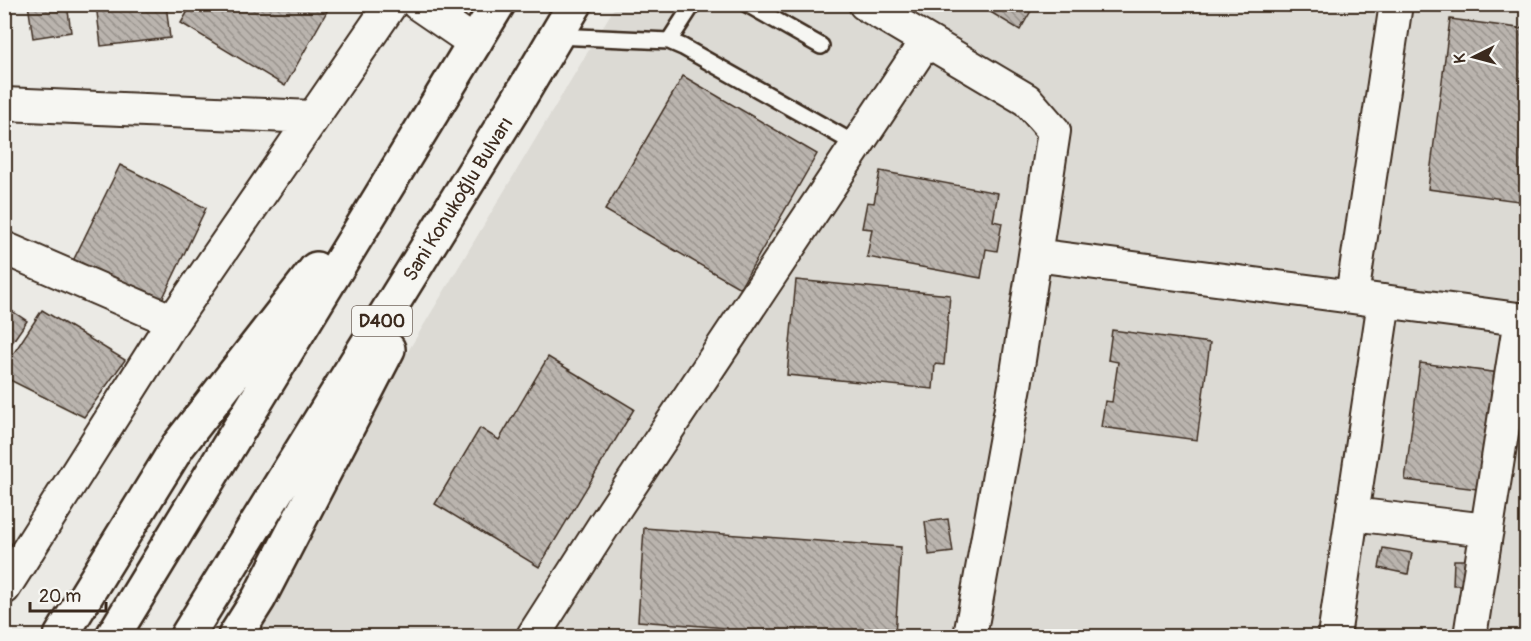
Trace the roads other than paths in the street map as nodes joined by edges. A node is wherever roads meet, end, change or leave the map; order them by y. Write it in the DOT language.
graph roads {
  1 [pos="391,4"];
  2 [pos="418,4"];
  3 [pos="498,4"];
  4 [pos="575,4"];
  5 [pos="693,4"];
  6 [pos="747,4"];
  7 [pos="865,4"];
  8 [pos="1396,4"];
  9 [pos="556,36"];
  10 [pos="669,41"];
  11 [pos="926,41"];
  12 [pos="475,43"];
  13 [pos="821,46"];
  14 [pos="4,104"];
  15 [pos="511,112"];
  16 [pos="313,117"];
  17 [pos="857,145"];
  18 [pos="410,150"];
  19 [pos="4,248"];
  20 [pos="1035,255"];
  21 [pos="1352,296"];
  22 [pos="1384,301"];
  23 [pos="1523,320"];
  24 [pos="173,321"];
  25 [pos="1352,514"];
  26 [pos="1487,530"];
  27 [pos="4,588"];
  28 [pos="61,636"];
  29 [pos="113,636"];
  30 [pos="187,636"];
  31 [pos="235,636"];
  32 [pos="533,636"];
  33 [pos="970,636"];
  34 [pos="1334,636"];
  35 [pos="1470,636"];
  1 -- 16 [label="street"];
  2 -- 12 [label="street"];
  3 -- 12 [label="highway"];
  4 -- 9 [label="highway, Sani Konukoğlu Bulvarı / D400"];
  5 -- 10 [label="lane"];
  6 -- 13 [label="lane"];
  7 -- 11 [label="street"];
  8 -- 21 [label="street"];
  9 -- 10 [label="lane"];
  9 -- 15 [label="highway, Sani Konukoğlu Bulvarı / D400"];
  10 -- 17 [label="lane"];
  11 -- 17 [label="street"];
  11 -- 20 [label="street"];
  12 -- 18 [label="highway"];
  14 -- 16 [label="street"];
  15 -- 30 [label="highway, Sani Konukoğlu Bulvarı / D400"];
  15 -- 31 [label="highway"];
  16 -- 24 [label="street"];
  17 -- 32 [label="street"];
  18 -- 28 [label="highway"];
  18 -- 29 [label="highway"];
  19 -- 24 [label="street"];
  20 -- 21 [label="street"];
  20 -- 33 [label="street"];
  21 -- 22 [label="street"];
  22 -- 23 [label="street"];
  22 -- 25 [label="street"];
  23 -- 26 [label="street"];
  24 -- 27 [label="street"];
  25 -- 26 [label="street"];
  25 -- 34 [label="street"];
  26 -- 35 [label="street"];
}
